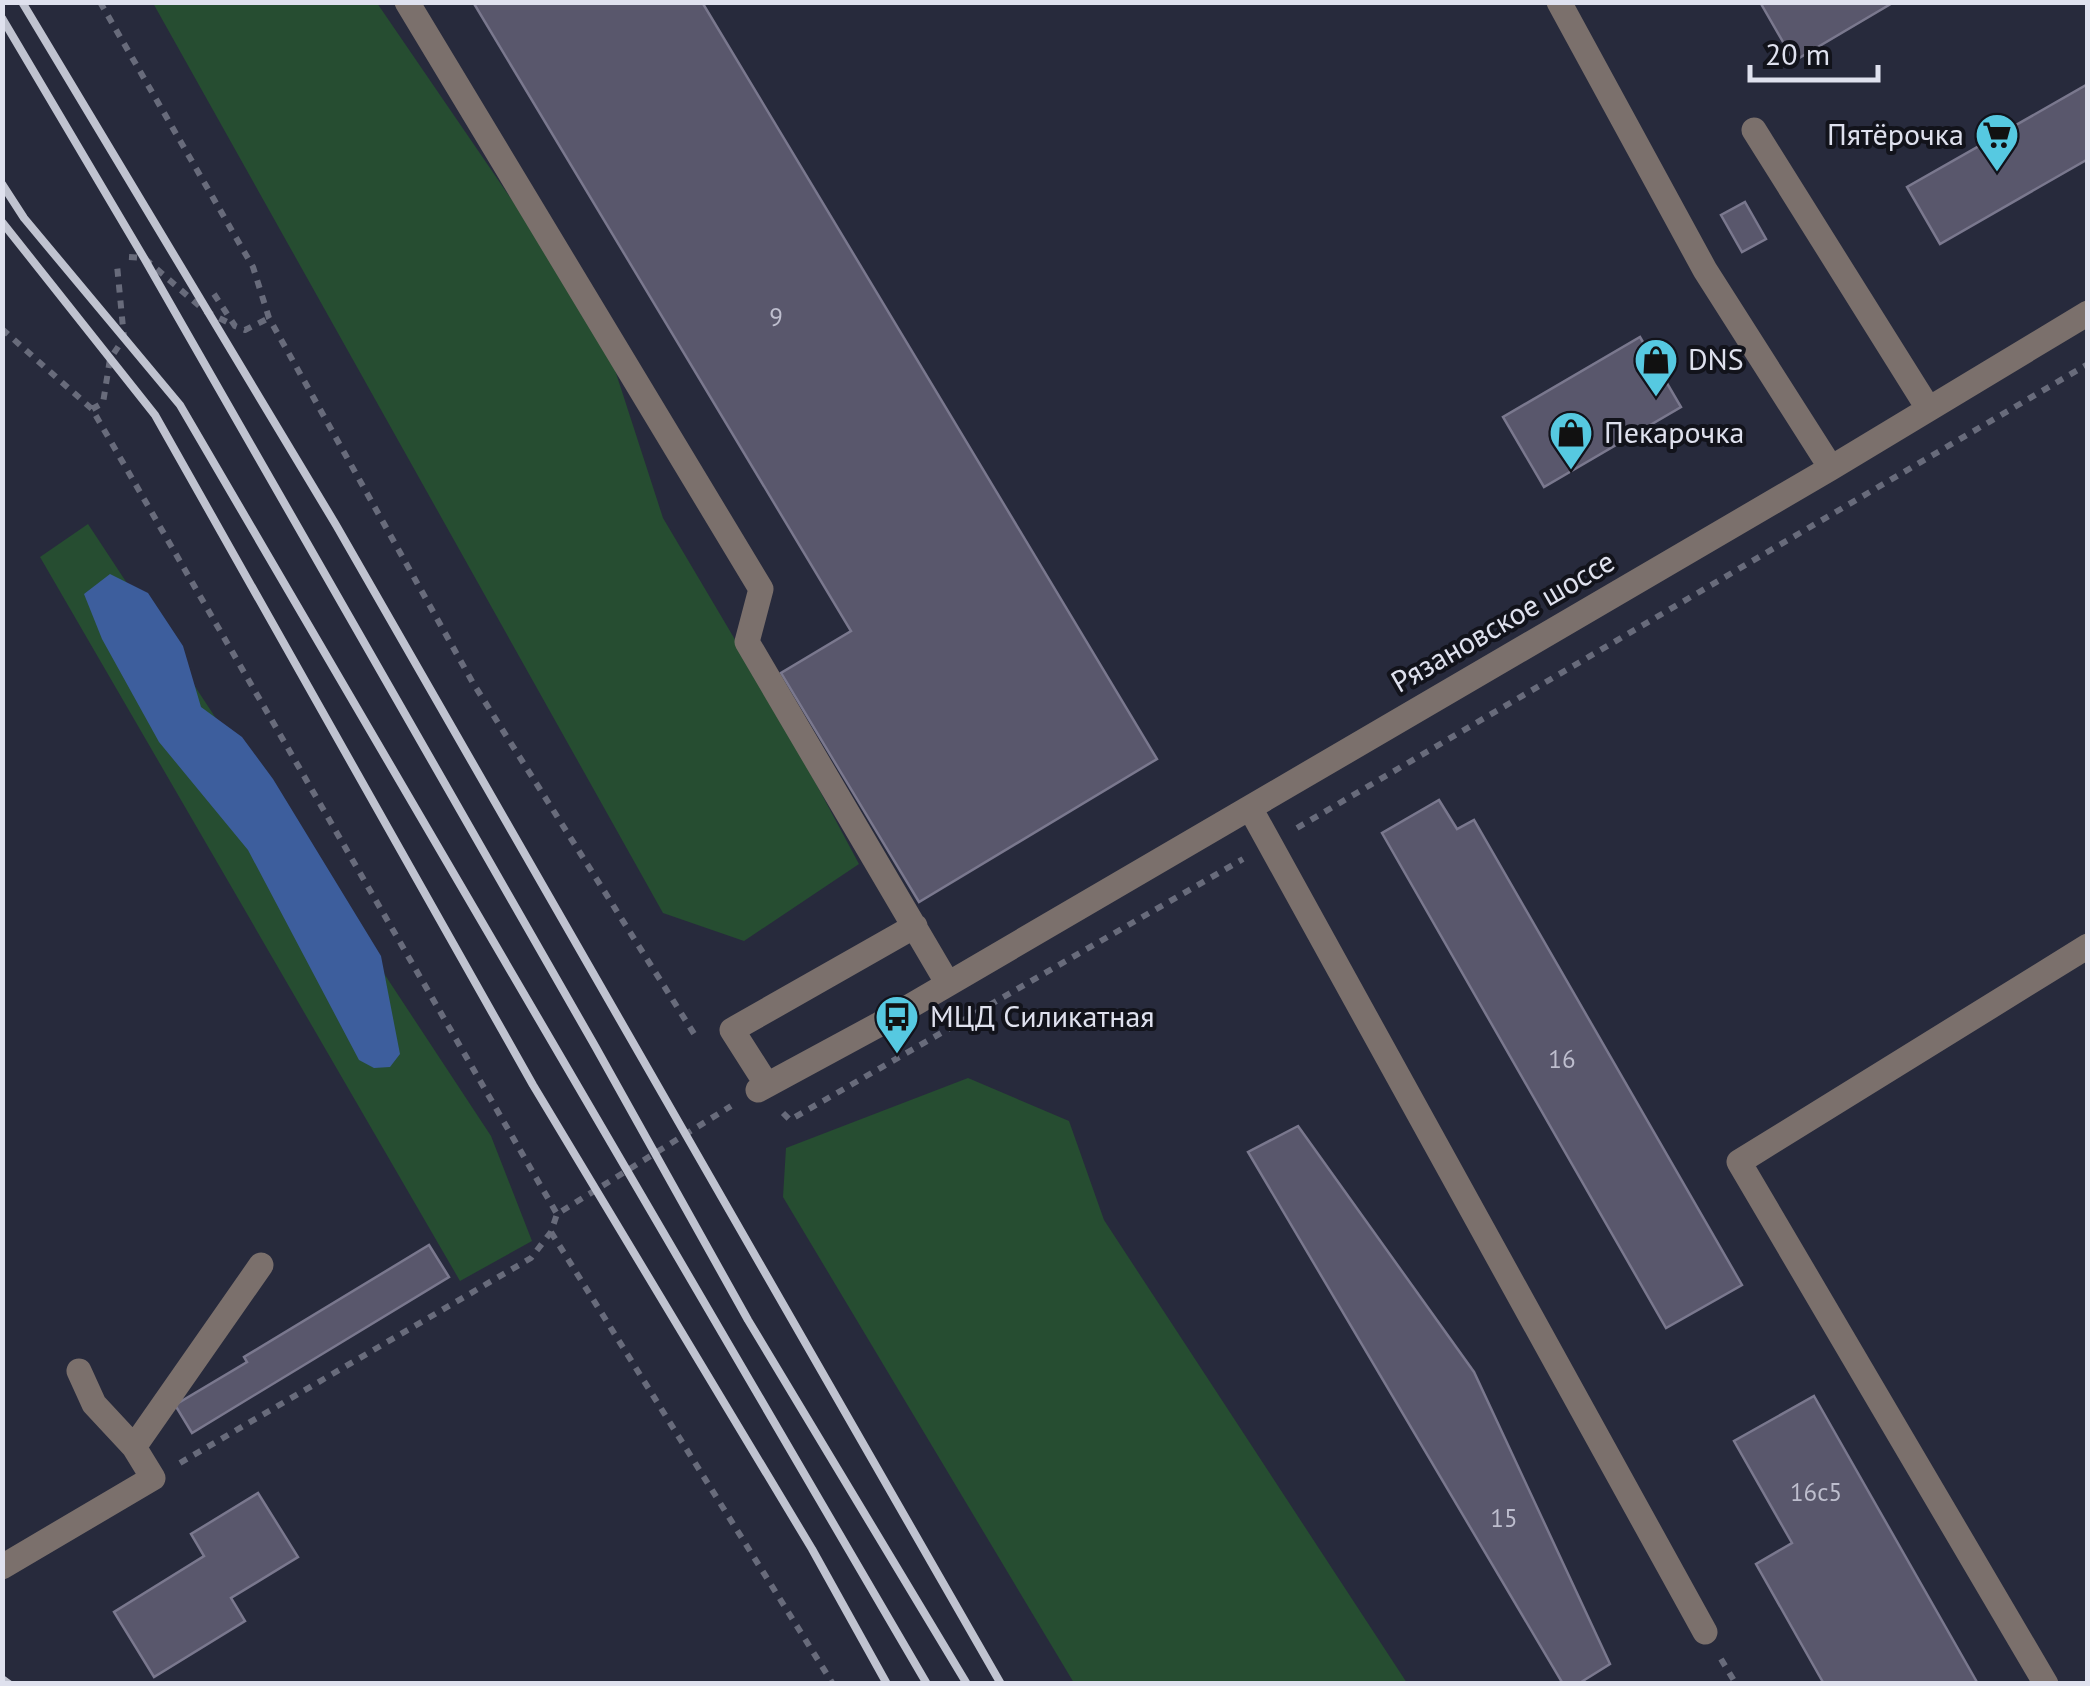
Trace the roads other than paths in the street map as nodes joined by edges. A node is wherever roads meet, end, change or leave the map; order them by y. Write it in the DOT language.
graph roads {
  1 [pos="407,2"];
  2 [pos="1558,2"];
  3 [pos="1754,130"];
  4 [pos="2087,314"];
  5 [pos="1928,408"];
  6 [pos="1832,468"];
  7 [pos="1250,808"];
  8 [pos="914,926"];
  9 [pos="2088,946"];
  10 [pos="948,984"];
  11 [pos="261,1265"];
  12 [pos="79,1371"];
  13 [pos="134,1447"];
  14 [pos="2,1566"];
  15 [pos="1705,1632"];
  16 [pos="2046,1684"];
  1 -- 8 [label="street"];
  2 -- 6 [label="street"];
  3 -- 5 [label="street"];
  4 -- 5 [label="street, Рязановское шоссе"];
  5 -- 6 [label="street, Рязановское шоссе"];
  6 -- 7 [label="street, Рязановское шоссе"];
  7 -- 10 [label="street, Рязановское шоссе"];
  7 -- 15 [label="street"];
  8 -- 10 [label="street"];
  8 -- 10 [label="street, Рязановское шоссе"];
  9 -- 16 [label="street"];
  11 -- 13 [label="street"];
  12 -- 13 [label="street"];
  13 -- 14 [label="street"];
}
